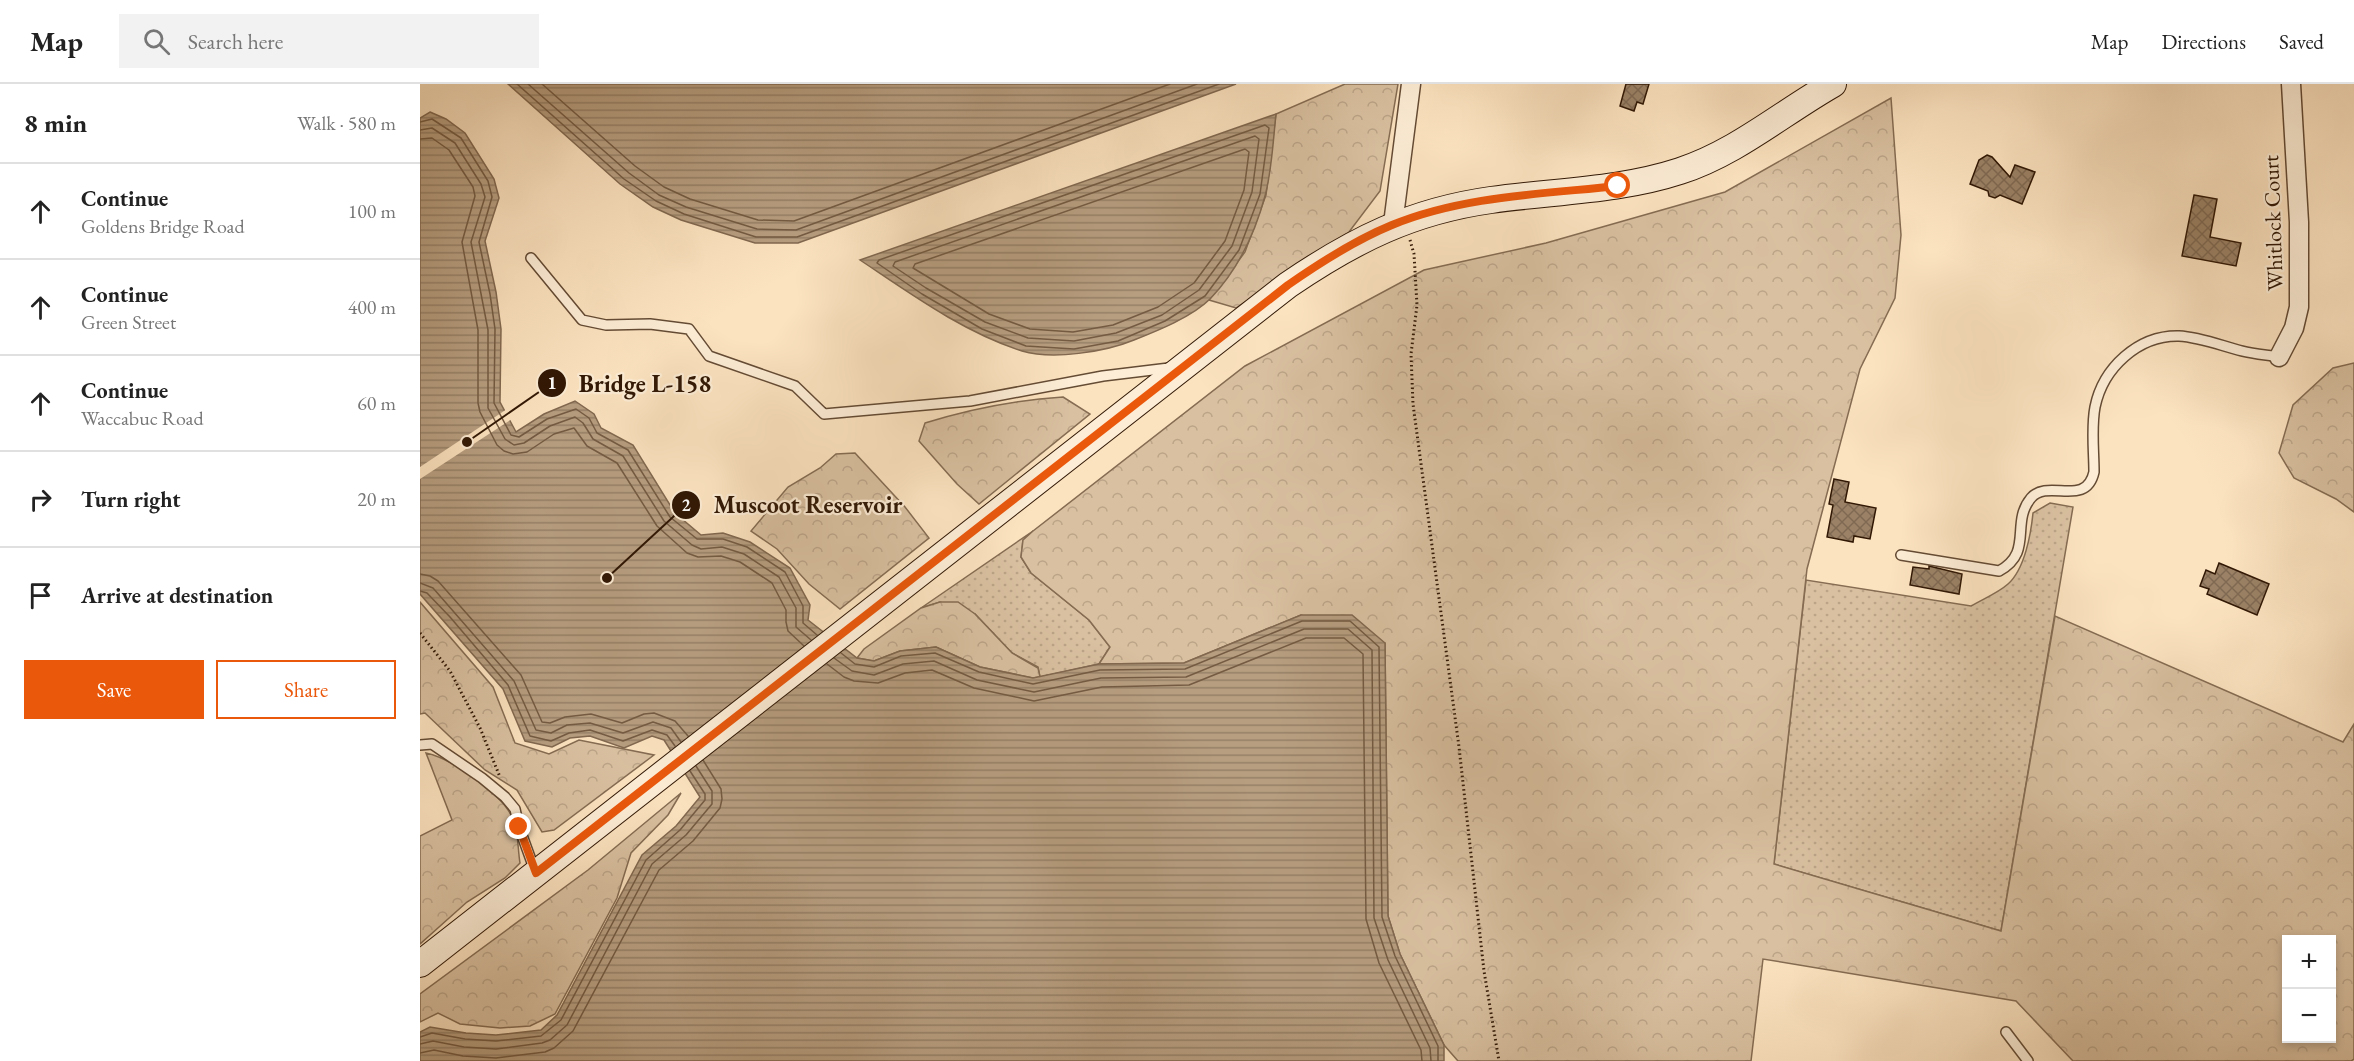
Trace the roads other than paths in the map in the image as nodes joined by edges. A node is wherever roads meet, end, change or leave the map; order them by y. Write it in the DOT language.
graph roads {
  1 [pos="1412,84"];
  2 [pos="1833,84"];
  3 [pos="2290,84"];
  4 [pos="1399,223"];
  5 [pos="531,258"];
  6 [pos="2279,357"];
  7 [pos="1183,367"];
  8 [pos="1901,555"];
  9 [pos="420,745"];
  10 [pos="536,873"];
  11 [pos="420,964"];
  12 [pos="2006,1032"];
  13 [pos="2028,1061"];
  1 -- 4 [label="street"];
  2 -- 4 [label="main road"];
  3 -- 6 [label="street, Whitlock Court"];
  4 -- 7 [label="main road"];
  5 -- 7 [label="lane"];
  6 -- 8 [label="lane"];
  7 -- 10 [label="main road"];
  9 -- 10 [label="lane"];
  10 -- 11 [label="main road"];
  12 -- 13 [label="lane"];
}
